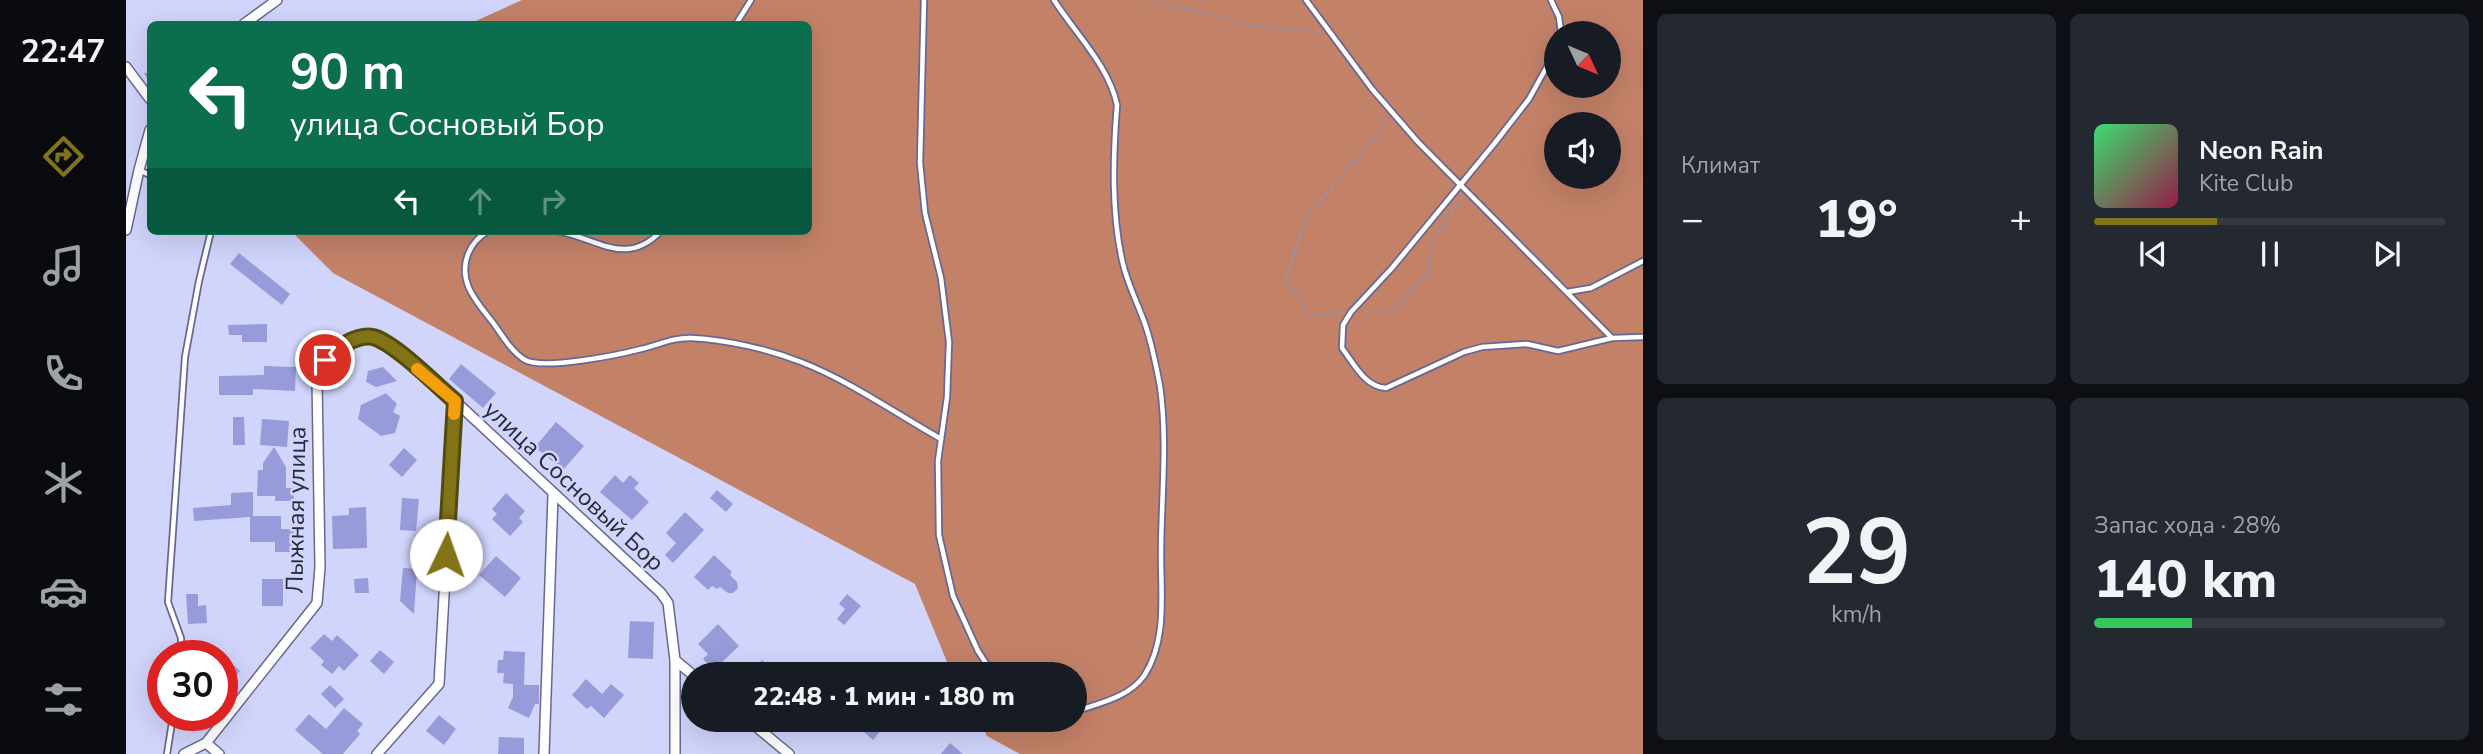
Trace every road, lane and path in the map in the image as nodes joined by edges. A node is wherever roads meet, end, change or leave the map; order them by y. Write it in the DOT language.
graph roads {
  1 [pos="277,0"];
  2 [pos="751,0"];
  3 [pos="924,0"];
  4 [pos="1054,0"];
  5 [pos="1149,0"];
  6 [pos="1306,0"];
  7 [pos="1551,0"];
  8 [pos="248,21"];
  9 [pos="738,21"];
  10 [pos="1560,21"];
  11 [pos="1331,33"];
  12 [pos="126,67"];
  13 [pos="1544,72"];
  14 [pos="147,95"];
  15 [pos="1388,107"];
  16 [pos="147,141"];
  17 [pos="139,170"];
  18 [pos="147,174"];
  19 [pos="1460,185"];
  20 [pos="1465,190"];
  21 [pos="126,230"];
  22 [pos="210,235"];
  23 [pos="482,235"];
  24 [pos="570,235"];
  25 [pos="657,235"];
  26 [pos="1643,261"];
  27 [pos="1566,292"];
  28 [pos="1351,312"];
  29 [pos="1643,337"];
  30 [pos="1612,338"];
  31 [pos="352,341"];
  32 [pos="455,401"];
  33 [pos="941,439"];
  34 [pos="553,495"];
  35 [pos="181,640"];
  36 [pos="675,660"];
  37 [pos="986,662"];
  38 [pos="681,665"];
  39 [pos="1087,707"];
  40 [pos="171,731"];
  41 [pos="763,732"];
  42 [pos="206,743"];
  43 [pos="167,754"];
  44 [pos="184,754"];
  45 [pos="219,754"];
  46 [pos="377,754"];
  47 [pos="544,754"];
  48 [pos="675,754"];
  49 [pos="789,754"];
  1 -- 8 [label="street"];
  2 -- 9 [label="lane"];
  3 -- 33 [label="lane"];
  4 -- 39 [label="lane"];
  5 -- 11 [label="path"];
  6 -- 11 [label="lane"];
  7 -- 10 [label="lane"];
  11 -- 15 [label="lane"];
  12 -- 14 [label="street"];
  13 -- 19 [label="lane"];
  15 -- 19 [label="lane"];
  15 -- 28 [label="path"];
  16 -- 17 [label="street"];
  17 -- 18 [label="lane"];
  17 -- 21 [label="street"];
  19 -- 20 [label="lane"];
  19 -- 28 [label="lane"];
  20 -- 27 [label="lane"];
  20 -- 28 [label="path"];
  22 -- 35 [label="lane"];
  23 -- 33 [label="lane"];
  24 -- 25 [label="lane"];
  26 -- 27 [label="lane"];
  27 -- 30 [label="lane"];
  28 -- 30 [label="lane"];
  29 -- 30 [label="lane"];
  31 -- 32 [label="street, улица Сосновый Бор"];
  31 -- 42 [label="street, Лыжная улица"];
  32 -- 34 [label="street, улица Сосновый Бор"];
  32 -- 46 [label="street"];
  33 -- 37 [label="lane"];
  34 -- 36 [label="street, улица Сосновый Бор"];
  34 -- 47 [label="street"];
  36 -- 38 [label="street"];
  36 -- 48 [label="street, улица Сосновый Бор"];
  40 -- 43 [label="lane"];
  41 -- 49 [label="street"];
  42 -- 44 [label="street, Лыжная улица"];
  42 -- 45 [label="street"];
}
